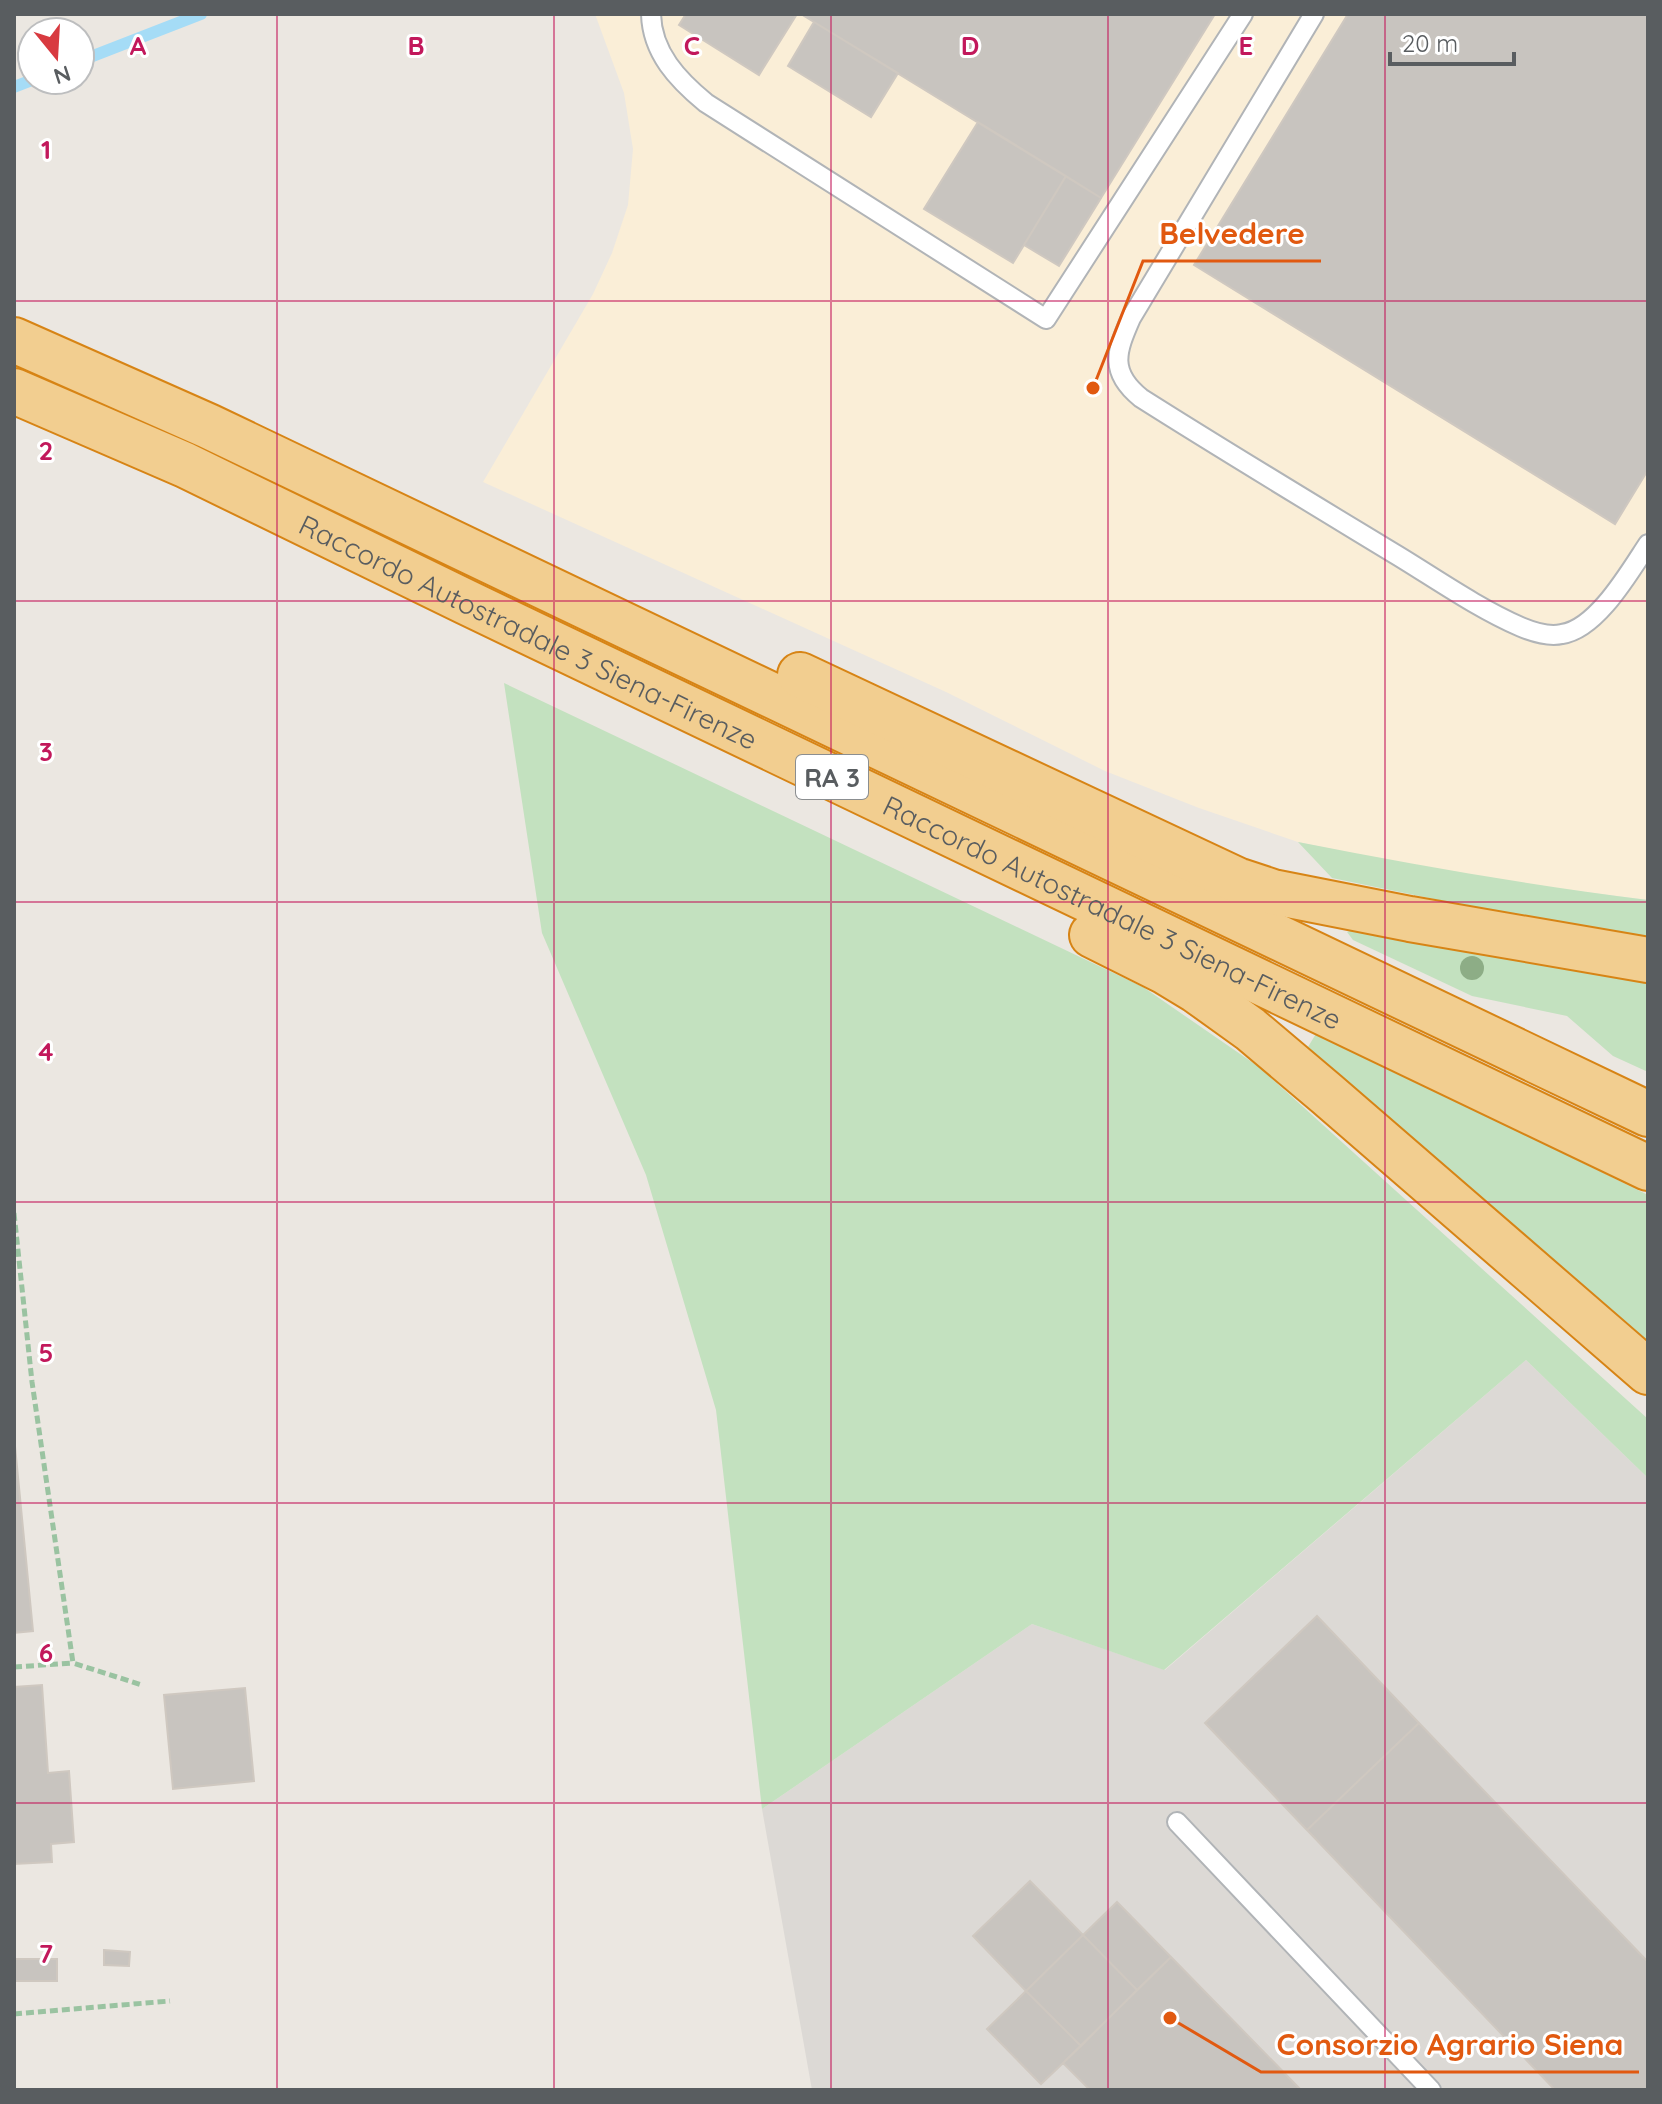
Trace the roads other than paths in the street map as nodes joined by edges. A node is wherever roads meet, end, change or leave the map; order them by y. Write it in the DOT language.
graph roads {
  1 [pos="651,14"];
  2 [pos="1243,14"];
  3 [pos="1314,14"];
  4 [pos="14,340"];
  5 [pos="14,391"];
  6 [pos="1648,544"];
  7 [pos="466,602"];
  8 [pos="584,605"];
  9 [pos="1648,960"];
  10 [pos="1648,1114"];
  11 [pos="1648,1168"];
  12 [pos="1648,1372"];
  13 [pos="1177,1822"];
  14 [pos="1431,2090"];
  1 -- 2 [label="lane"];
  3 -- 6 [label="lane"];
  4 -- 8 [label="highway, Raccordo Autostradale 3 Siena-Firenze / RA 3"];
  5 -- 7 [label="highway, Raccordo Autostradale 3 Siena-Firenze / RA 3"];
  7 -- 11 [label="highway, Raccordo Autostradale 3 Siena-Firenze / RA 3"];
  7 -- 12 [label="highway"];
  8 -- 9 [label="highway"];
  8 -- 10 [label="highway, Raccordo Autostradale 3 Siena-Firenze / RA 3"];
  13 -- 14 [label="lane"];
}
